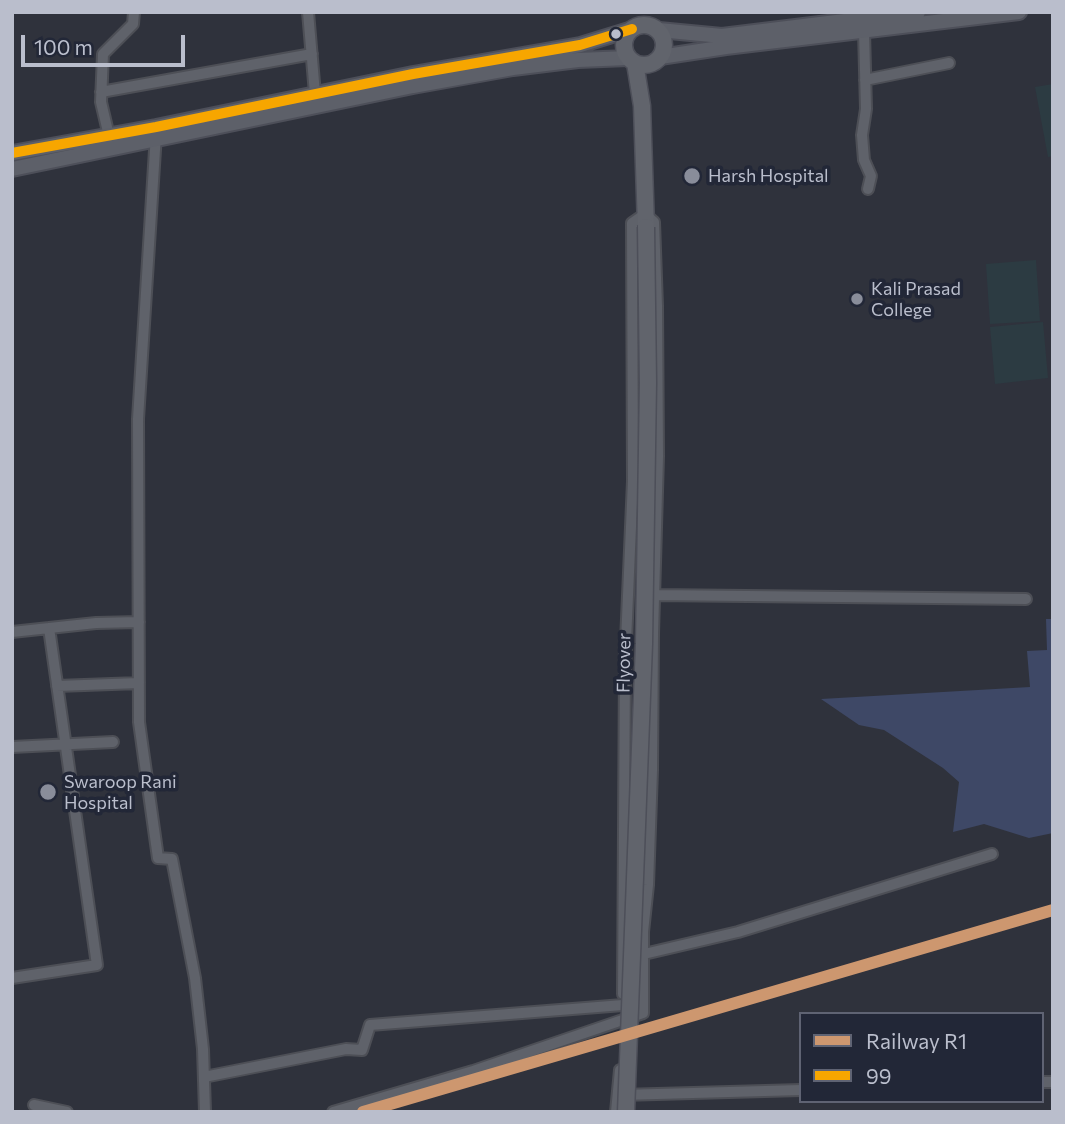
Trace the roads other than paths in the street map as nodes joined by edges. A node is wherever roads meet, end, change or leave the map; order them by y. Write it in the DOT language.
graph roads {
  1 [pos="134,12"];
  2 [pos="307,12"];
  3 [pos="656,12"];
  4 [pos="918,12"];
  5 [pos="1020,12"];
  6 [pos="635,23"];
  7 [pos="659,30"];
  8 [pos="863,31"];
  9 [pos="312,54"];
  10 [pos="644,60"];
  11 [pos="949,63"];
  12 [pos="865,80"];
  13 [pos="101,92"];
  14 [pos="315,94"];
  15 [pos="156,134"];
  16 [pos="109,136"];
  17 [pos="12,153"];
  18 [pos="12,169"];
  19 [pos="868,189"];
  20 [pos="645,221"];
  21 [pos="654,595"];
  22 [pos="1026,599"];
  23 [pos="139,622"];
  24 [pos="49,628"];
  25 [pos="12,632"];
  26 [pos="139,683"];
  27 [pos="57,686"];
  28 [pos="113,742"];
  29 [pos="65,744"];
  30 [pos="12,747"];
  31 [pos="992,854"];
  32 [pos="644,954"];
  33 [pos="12,978"];
  34 [pos="623,1005"];
  35 [pos="624,1021"];
  36 [pos="204,1077"];
  37 [pos="799,1090"];
  38 [pos="618,1096"];
  39 [pos="34,1105"];
  40 [pos="67,1112"];
  41 [pos="205,1112"];
  42 [pos="333,1112"];
  43 [pos="616,1112"];
  44 [pos="626,1112"];
  1 -- 13 [label="street"];
  2 -- 9 [label="street"];
  3 -- 7 [label="main road"];
  4 -- 7 [label="main road"];
  5 -- 8 [label="main road"];
  6 -- 7 [label="main road"];
  6 -- 10 [label="main road"];
  6 -- 14 [label="main road"];
  7 -- 10 [label="main road"];
  8 -- 10 [label="main road"];
  8 -- 12 [label="street"];
  9 -- 13 [label="street"];
  9 -- 14 [label="street"];
  10 -- 15 [label="main road"];
  10 -- 20 [label="main road, Flyover"];
  11 -- 12 [label="street"];
  12 -- 19 [label="street"];
  13 -- 16 [label="street"];
  14 -- 15 [label="main road"];
  15 -- 16 [label="main road"];
  15 -- 18 [label="main road"];
  15 -- 23 [label="street"];
  16 -- 17 [label="main road"];
  20 -- 21 [label="street"];
  20 -- 34 [label="street"];
  20 -- 44 [label="main road, Flyover, bridge"];
  21 -- 22 [label="street"];
  21 -- 32 [label="street"];
  23 -- 24 [label="street"];
  23 -- 26 [label="street"];
  24 -- 25 [label="street"];
  24 -- 27 [label="street"];
  26 -- 27 [label="street"];
  26 -- 36 [label="street"];
  27 -- 29 [label="street"];
  28 -- 29 [label="street"];
  29 -- 30 [label="street"];
  29 -- 33 [label="street"];
  31 -- 32 [label="street"];
  32 -- 35 [label="street"];
  34 -- 35 [label="street"];
  34 -- 36 [label="street"];
  35 -- 38 [label="street"];
  35 -- 42 [label="street"];
  36 -- 41 [label="street"];
  37 -- 38 [label="street"];
  38 -- 43 [label="street"];
  39 -- 40 [label="street"];
}
